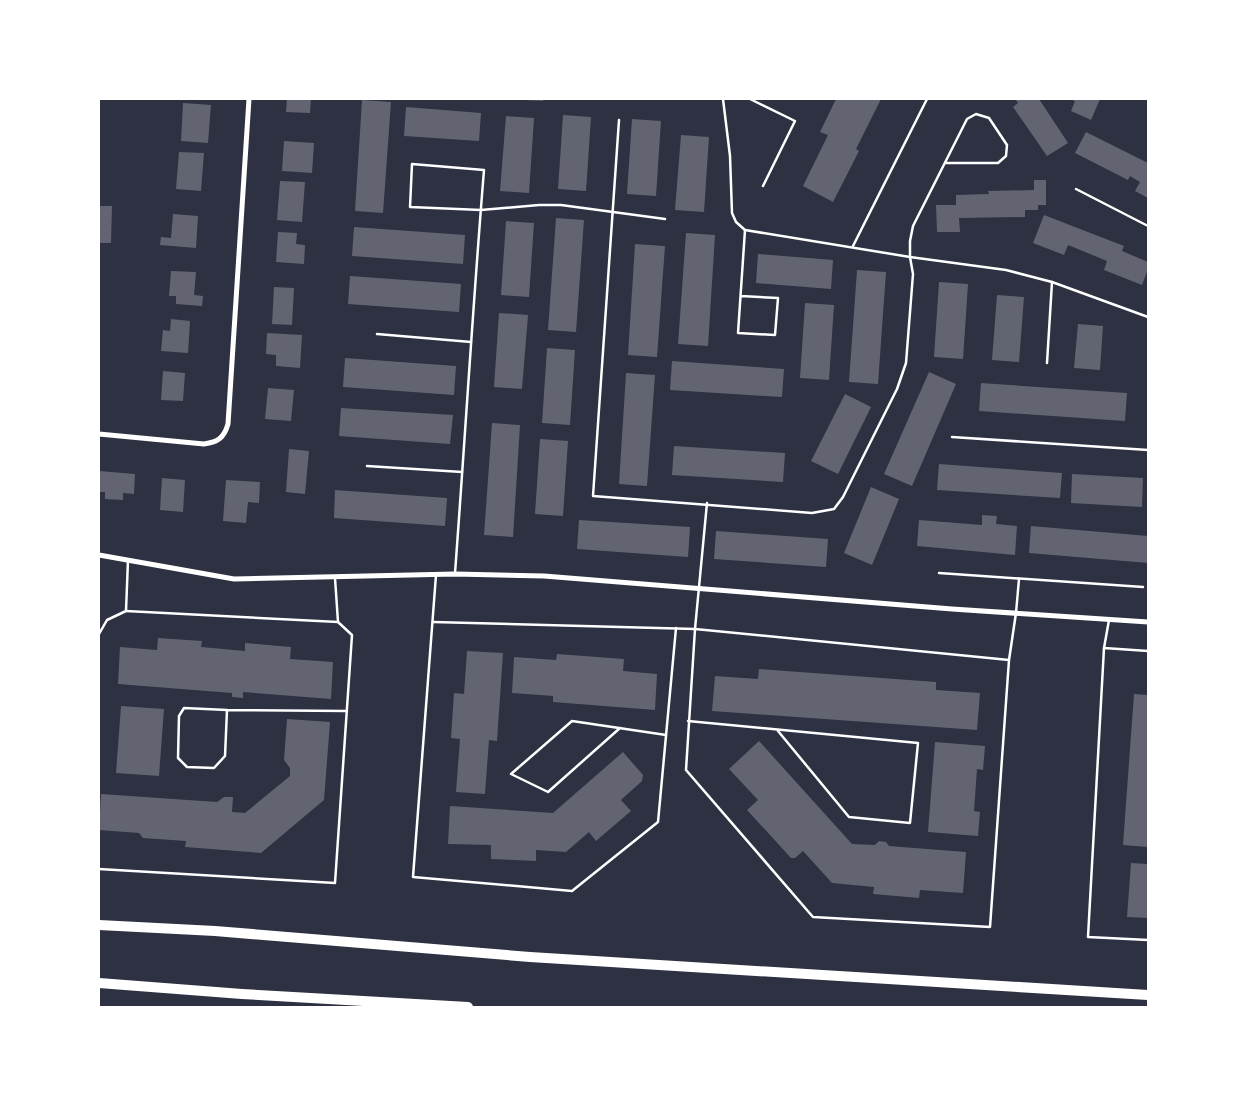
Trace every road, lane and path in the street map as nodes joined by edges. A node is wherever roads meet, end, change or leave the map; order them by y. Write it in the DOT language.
graph roads {
  1 [pos="250,99"];
  2 [pos="723,99"];
  3 [pos="750,99"];
  4 [pos="927,99"];
  5 [pos="619,120"];
  6 [pos="946,163"];
  7 [pos="762,186"];
  8 [pos="1076,189"];
  9 [pos="481,210"];
  10 [pos="612,212"];
  11 [pos="665,219"];
  12 [pos="1148,226"];
  13 [pos="745,230"];
  14 [pos="853,246"];
  15 [pos="910,257"];
  16 [pos="1052,282"];
  17 [pos="740,296"];
  18 [pos="1148,317"];
  19 [pos="377,334"];
  20 [pos="471,342"];
  21 [pos="1047,363"];
  22 [pos="99,434"];
  23 [pos="952,437"];
  24 [pos="1148,450"];
  25 [pos="367,466"];
  26 [pos="462,472"];
  27 [pos="706,504"];
  28 [pos="99,555"];
  29 [pos="128,560"];
  30 [pos="939,573"];
  31 [pos="436,574"];
  32 [pos="455,574"];
  33 [pos="335,577"];
  34 [pos="1019,578"];
  35 [pos="1143,587"];
  36 [pos="700,588"];
  37 [pos="126,610"];
  38 [pos="1016,614"];
  39 [pos="1109,620"];
  40 [pos="338,622"];
  41 [pos="433,622"];
  42 [pos="1148,622"];
  43 [pos="676,628"];
  44 [pos="695,629"];
  45 [pos="99,634"];
  46 [pos="1104,648"];
  47 [pos="1148,651"];
  48 [pos="1009,660"];
  49 [pos="227,710"];
  50 [pos="347,711"];
  51 [pos="688,721"];
  52 [pos="620,728"];
  53 [pos="778,731"];
  54 [pos="666,735"];
  55 [pos="99,869"];
  56 [pos="99,925"];
  57 [pos="1148,940"];
  58 [pos="99,984"];
  59 [pos="1148,995"];
  60 [pos="468,1007"];
  1 -- 22 [label="street"];
  2 -- 13 [label="lane"];
  3 -- 7 [label="lane"];
  4 -- 14 [label="lane"];
  5 -- 10 [label="lane"];
  6 -- 6 [label="lane"];
  6 -- 15 [label="lane"];
  8 -- 12 [label="lane"];
  9 -- 9 [label="lane"];
  9 -- 10 [label="lane"];
  9 -- 20 [label="lane"];
  10 -- 11 [label="lane"];
  10 -- 27 [label="lane"];
  13 -- 14 [label="lane"];
  13 -- 17 [label="lane"];
  14 -- 15 [label="lane"];
  15 -- 16 [label="lane"];
  15 -- 27 [label="lane"];
  16 -- 18 [label="lane"];
  16 -- 21 [label="lane"];
  17 -- 17 [label="lane"];
  19 -- 20 [label="lane"];
  20 -- 26 [label="lane"];
  23 -- 24 [label="lane"];
  25 -- 26 [label="lane"];
  26 -- 32 [label="lane"];
  27 -- 36 [label="lane"];
  28 -- 29 [label="street"];
  29 -- 33 [label="street"];
  29 -- 37 [label="lane"];
  30 -- 34 [label="lane"];
  31 -- 32 [label="street"];
  31 -- 33 [label="street"];
  31 -- 41 [label="lane"];
  32 -- 36 [label="street"];
  33 -- 40 [label="lane"];
  34 -- 35 [label="lane"];
  34 -- 38 [label="lane"];
  36 -- 38 [label="street"];
  36 -- 44 [label="lane"];
  37 -- 40 [label="lane"];
  37 -- 45 [label="lane"];
  38 -- 39 [label="street"];
  38 -- 48 [label="lane"];
  39 -- 42 [label="street"];
  39 -- 46 [label="lane"];
  40 -- 50 [label="lane"];
  41 -- 43 [label="lane"];
  41 -- 54 [label="lane"];
  43 -- 44 [label="lane"];
  43 -- 54 [label="lane"];
  44 -- 48 [label="lane"];
  44 -- 51 [label="lane"];
  46 -- 47 [label="lane"];
  46 -- 57 [label="lane"];
  48 -- 51 [label="lane"];
  49 -- 49 [label="lane"];
  49 -- 50 [label="lane"];
  50 -- 55 [label="lane"];
  51 -- 53 [label="lane"];
  52 -- 52 [label="lane"];
  52 -- 54 [label="lane"];
  53 -- 53 [label="lane"];
  56 -- 59 [label="highway"];
  58 -- 60 [label="highway"];
}
